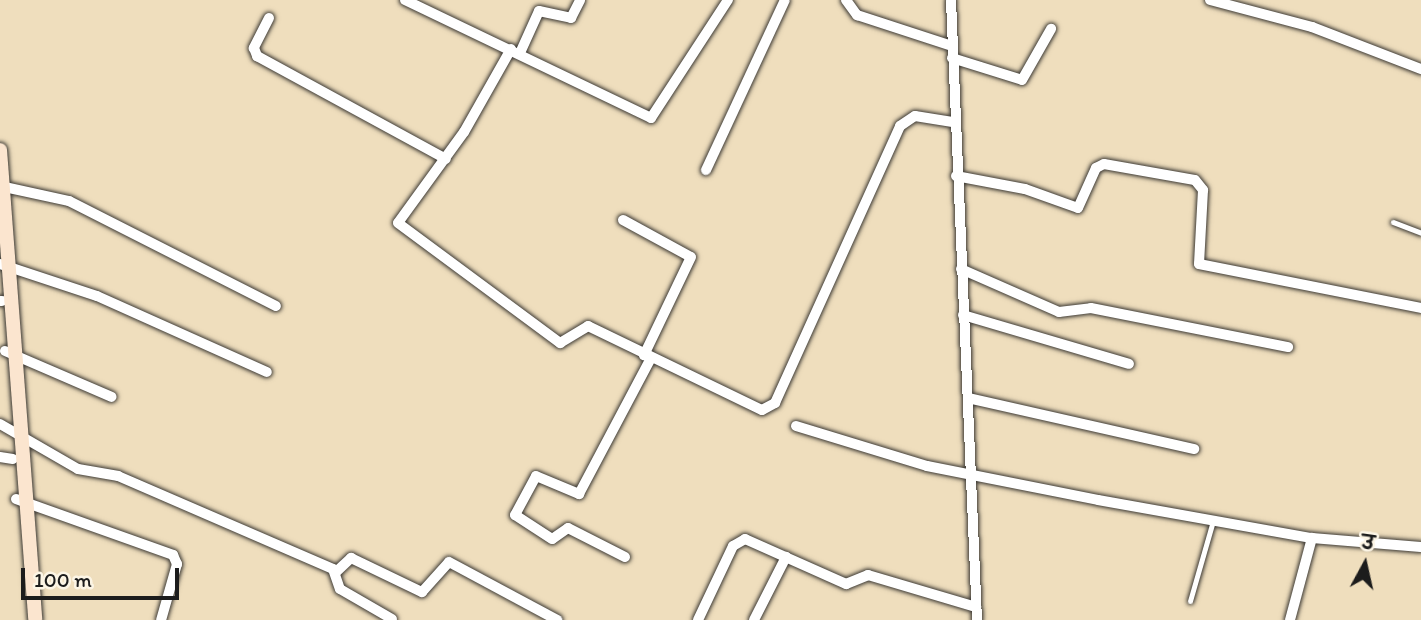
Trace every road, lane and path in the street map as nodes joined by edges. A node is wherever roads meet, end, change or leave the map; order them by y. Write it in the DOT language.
graph roads {
  1 [pos="405,0"];
  2 [pos="580,0"];
  3 [pos="729,0"];
  4 [pos="785,0"];
  5 [pos="846,0"];
  6 [pos="951,0"];
  7 [pos="1210,0"];
  8 [pos="269,18"];
  9 [pos="1051,29"];
  10 [pos="952,46"];
  11 [pos="516,51"];
  12 [pos="952,58"];
  13 [pos="1421,69"];
  14 [pos="953,122"];
  15 [pos="0,150"];
  16 [pos="446,159"];
  17 [pos="706,170"];
  18 [pos="956,176"];
  19 [pos="1,186"];
  20 [pos="623,220"];
  21 [pos="1393,222"];
  22 [pos="1421,233"];
  23 [pos="4,264"];
  24 [pos="961,269"];
  25 [pos="0,278"];
  26 [pos="1,301"];
  27 [pos="276,306"];
  28 [pos="1421,308"];
  29 [pos="963,314"];
  30 [pos="1287,347"];
  31 [pos="10,353"];
  32 [pos="648,356"];
  33 [pos="1129,364"];
  34 [pos="267,372"];
  35 [pos="112,397"];
  36 [pos="968,398"];
  37 [pos="796,426"];
  38 [pos="10,427"];
  39 [pos="1194,449"];
  40 [pos="7,458"];
  41 [pos="972,472"];
  42 [pos="21,500"];
  43 [pos="1214,518"];
  44 [pos="1312,538"];
  45 [pos="1421,547"];
  46 [pos="625,557"];
  47 [pos="786,557"];
  48 [pos="336,572"];
  49 [pos="1190,601"];
  50 [pos="976,607"];
  51 [pos="25,620"];
  52 [pos="35,620"];
  53 [pos="161,620"];
  54 [pos="392,620"];
  55 [pos="557,620"];
  56 [pos="698,620"];
  57 [pos="754,620"];
  58 [pos="976,620"];
  59 [pos="1290,620"];
  1 -- 11 [label="street"];
  2 -- 11 [label="street"];
  3 -- 11 [label="street"];
  4 -- 17 [label="street"];
  5 -- 10 [label="street"];
  6 -- 10 [label="street"];
  7 -- 13 [label="street"];
  8 -- 16 [label="street"];
  9 -- 12 [label="street"];
  10 -- 12 [label="street"];
  11 -- 16 [label="street"];
  12 -- 14 [label="street"];
  14 -- 18 [label="street"];
  14 -- 32 [label="street"];
  15 -- 19 [label="street"];
  16 -- 32 [label="street"];
  18 -- 24 [label="street"];
  18 -- 28 [label="street"];
  19 -- 23 [label="street"];
  19 -- 27 [label="street"];
  20 -- 32 [label="street"];
  21 -- 22 [label="lane"];
  23 -- 31 [label="street"];
  23 -- 34 [label="street"];
  24 -- 29 [label="street"];
  24 -- 30 [label="street"];
  25 -- 26 [label="street"];
  26 -- 31 [label="street"];
  29 -- 33 [label="street"];
  29 -- 36 [label="street"];
  31 -- 35 [label="street"];
  31 -- 38 [label="street"];
  32 -- 46 [label="street"];
  36 -- 39 [label="street"];
  36 -- 41 [label="street"];
  37 -- 41 [label="street"];
  38 -- 40 [label="street"];
  38 -- 42 [label="street"];
  38 -- 48 [label="street"];
  40 -- 42 [label="street"];
  41 -- 43 [label="street"];
  41 -- 50 [label="street"];
  42 -- 51 [label="street"];
  42 -- 52 [label="street"];
  42 -- 53 [label="street"];
  43 -- 44 [label="street"];
  43 -- 49 [label="lane"];
  44 -- 45 [label="street"];
  44 -- 59 [label="street"];
  47 -- 50 [label="street"];
  47 -- 56 [label="street"];
  47 -- 57 [label="street"];
  48 -- 54 [label="street"];
  48 -- 55 [label="street"];
  50 -- 58 [label="street"];
}
